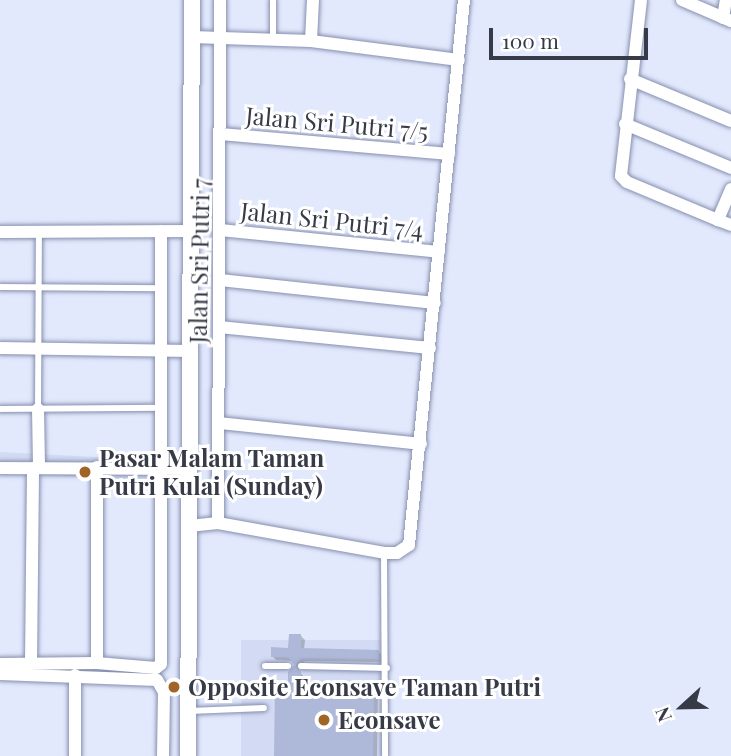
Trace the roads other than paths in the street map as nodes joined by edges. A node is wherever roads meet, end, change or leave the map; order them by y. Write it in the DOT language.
graph roads {
  1 [pos="192,0"];
  2 [pos="220,0"];
  3 [pos="273,0"];
  4 [pos="313,0"];
  5 [pos="464,0"];
  6 [pos="641,0"];
  7 [pos="726,0"];
  8 [pos="690,2"];
  9 [pos="727,20"];
  10 [pos="192,37"];
  11 [pos="219,37"];
  12 [pos="273,39"];
  13 [pos="311,41"];
  14 [pos="460,60"];
  15 [pos="630,79"];
  16 [pos="731,121"];
  17 [pos="625,124"];
  18 [pos="221,134"];
  19 [pos="449,154"];
  20 [pos="731,168"];
  21 [pos="731,189"];
  22 [pos="718,220"];
  23 [pos="731,225"];
  24 [pos="220,230"];
  25 [pos="161,231"];
  26 [pos="189,231"];
  27 [pos="0,232"];
  28 [pos="39,233"];
  29 [pos="439,252"];
  30 [pos="220,280"];
  31 [pos="39,286"];
  32 [pos="0,287"];
  33 [pos="162,288"];
  34 [pos="435,303"];
  35 [pos="219,327"];
  36 [pos="0,348"];
  37 [pos="38,348"];
  38 [pos="430,348"];
  39 [pos="163,351"];
  40 [pos="190,351"];
  41 [pos="163,408"];
  42 [pos="0,409"];
  43 [pos="38,409"];
  44 [pos="219,424"];
  45 [pos="421,444"];
  46 [pos="97,467"];
  47 [pos="0,468"];
  48 [pos="36,468"];
  49 [pos="163,469"];
  50 [pos="190,470"];
  51 [pos="218,523"];
  52 [pos="189,526"];
  53 [pos="384,553"];
  54 [pos="96,663"];
  55 [pos="0,664"];
  56 [pos="31,664"];
  57 [pos="265,666"];
  58 [pos="288,666"];
  59 [pos="301,666"];
  60 [pos="387,668"];
  61 [pos="0,674"];
  62 [pos="75,676"];
  63 [pos="264,708"];
  64 [pos="188,711"];
  65 [pos="75,756"];
  66 [pos="163,756"];
  67 [pos="188,756"];
  68 [pos="385,756"];
  1 -- 10 [label="street"];
  2 -- 11 [label="street, Jalan Sri Putri 7"];
  3 -- 12 [label="lane"];
  4 -- 13 [label="street"];
  5 -- 14 [label="street"];
  6 -- 15 [label="street"];
  7 -- 9 [label="street"];
  8 -- 9 [label="street"];
  10 -- 11 [label="street"];
  10 -- 26 [label="street"];
  11 -- 12 [label="street"];
  11 -- 18 [label="street, Jalan Sri Putri 7"];
  12 -- 13 [label="street"];
  13 -- 14 [label="street"];
  14 -- 19 [label="street"];
  15 -- 16 [label="street"];
  15 -- 17 [label="street"];
  17 -- 20 [label="street"];
  17 -- 22 [label="street"];
  18 -- 19 [label="street, Jalan Sri Putri 7/5"];
  18 -- 24 [label="street, Jalan Sri Putri 7"];
  19 -- 29 [label="street"];
  21 -- 22 [label="street"];
  22 -- 23 [label="street"];
  24 -- 29 [label="street, Jalan Sri Putri 7/4"];
  24 -- 30 [label="street, Jalan Sri Putri 7"];
  25 -- 26 [label="street"];
  25 -- 28 [label="street"];
  25 -- 33 [label="street"];
  26 -- 40 [label="street"];
  27 -- 28 [label="street"];
  28 -- 31 [label="lane"];
  29 -- 34 [label="street"];
  30 -- 34 [label="street"];
  30 -- 35 [label="street, Jalan Sri Putri 7"];
  31 -- 32 [label="lane"];
  31 -- 33 [label="lane"];
  31 -- 37 [label="lane"];
  33 -- 39 [label="street"];
  34 -- 38 [label="street"];
  35 -- 38 [label="street"];
  35 -- 44 [label="street, Jalan Sri Putri 7"];
  36 -- 37 [label="street"];
  37 -- 39 [label="street"];
  37 -- 43 [label="lane"];
  38 -- 45 [label="street"];
  39 -- 40 [label="street"];
  39 -- 41 [label="street"];
  40 -- 50 [label="street"];
  41 -- 43 [label="lane"];
  41 -- 49 [label="street"];
  42 -- 43 [label="lane"];
  43 -- 48 [label="street"];
  44 -- 45 [label="street"];
  44 -- 51 [label="street, Jalan Sri Putri 7"];
  45 -- 53 [label="street"];
  46 -- 48 [label="street"];
  46 -- 49 [label="street"];
  46 -- 54 [label="street"];
  47 -- 48 [label="street"];
  48 -- 56 [label="street"];
  49 -- 50 [label="street"];
  49 -- 54 [label="street"];
  50 -- 52 [label="street"];
  51 -- 52 [label="street"];
  51 -- 53 [label="street"];
  52 -- 64 [label="street"];
  53 -- 60 [label="lane"];
  54 -- 56 [label="street"];
  55 -- 56 [label="street"];
  57 -- 58 [label="lane"];
  59 -- 60 [label="lane"];
  60 -- 68 [label="lane"];
  61 -- 62 [label="street"];
  62 -- 65 [label="street"];
  62 -- 66 [label="street"];
  63 -- 64 [label="lane"];
  64 -- 67 [label="street"];
}
